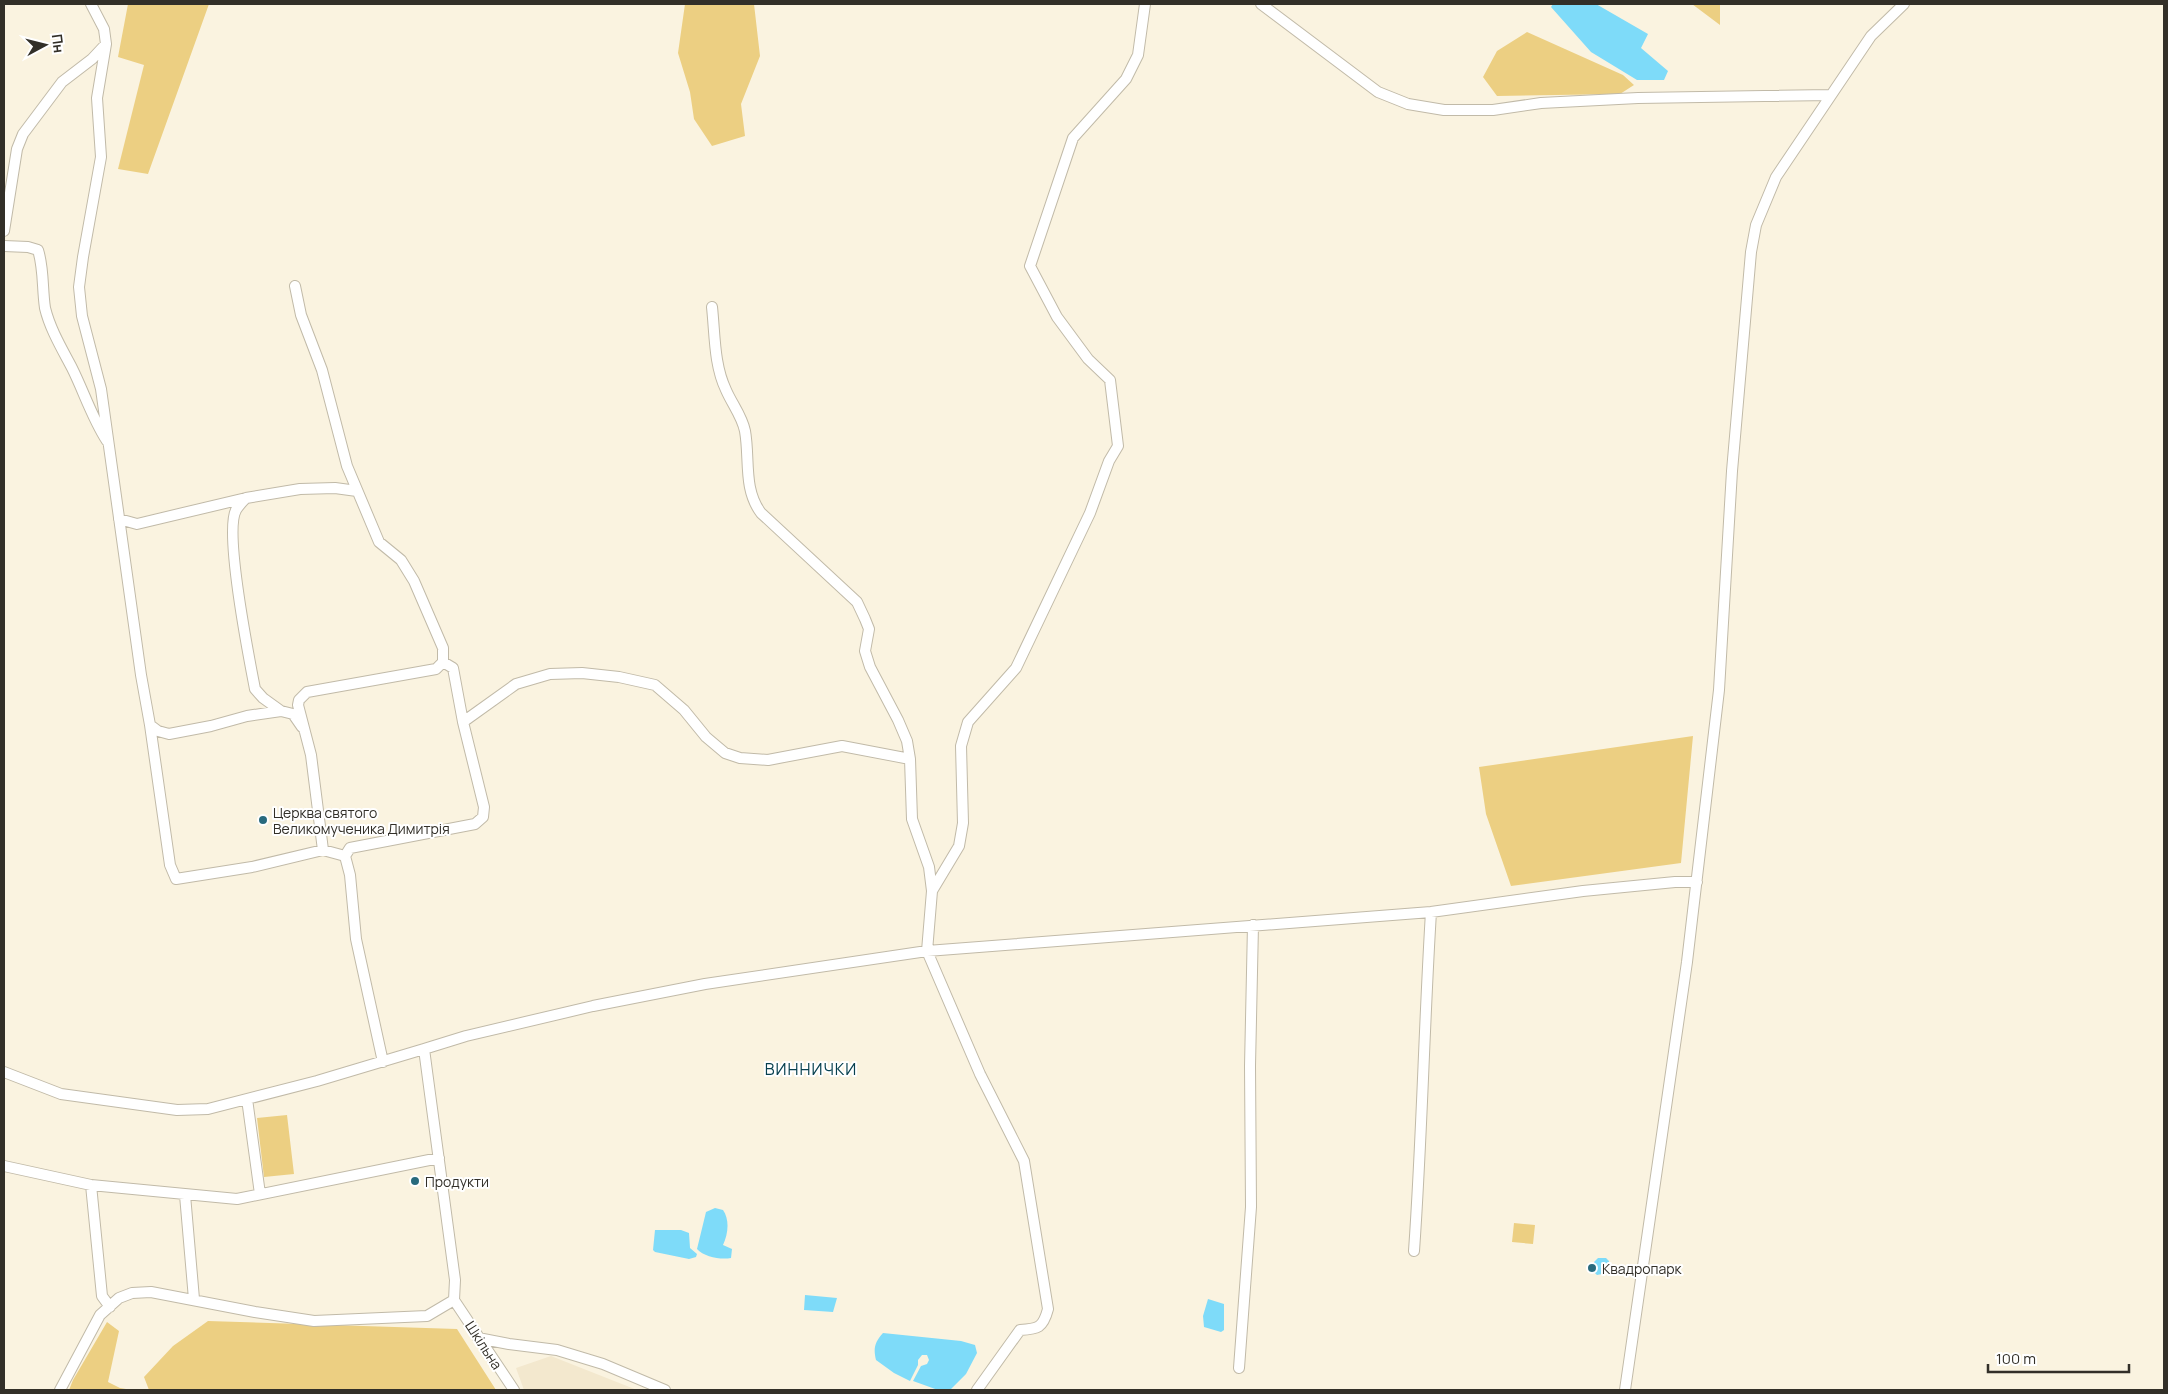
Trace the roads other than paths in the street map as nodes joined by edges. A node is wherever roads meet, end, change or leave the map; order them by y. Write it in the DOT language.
graph roads {
  1 [pos="91,4"];
  2 [pos="1145,4"];
  3 [pos="1261,4"];
  4 [pos="1904,4"];
  5 [pos="106,44"];
  6 [pos="1831,95"];
  7 [pos="4,231"];
  8 [pos="4,246"];
  9 [pos="296,286"];
  10 [pos="712,307"];
  11 [pos="109,444"];
  12 [pos="357,491"];
  13 [pos="246,498"];
  14 [pos="119,519"];
  15 [pos="443,662"];
  16 [pos="281,711"];
  17 [pos="463,722"];
  18 [pos="150,725"];
  19 [pos="302,727"];
  20 [pos="910,759"];
  21 [pos="323,850"];
  22 [pos="345,856"];
  23 [pos="1697,882"];
  24 [pos="932,891"];
  25 [pos="1431,912"];
  26 [pos="1253,925"];
  27 [pos="927,951"];
  28 [pos="424,1049"];
  29 [pos="383,1062"];
  30 [pos="4,1072"];
  31 [pos="247,1100"];
  32 [pos="439,1158"];
  33 [pos="4,1166"];
  34 [pos="91,1185"];
  35 [pos="260,1194"];
  36 [pos="185,1195"];
  37 [pos="1414,1251"];
  38 [pos="194,1299"];
  39 [pos="454,1300"];
  40 [pos="110,1306"];
  41 [pos="478,1338"];
  42 [pos="1239,1368"];
  43 [pos="60,1390"];
  44 [pos="514,1390"];
  45 [pos="665,1390"];
  46 [pos="977,1390"];
  47 [pos="1625,1390"];
  1 -- 5 [label="street"];
  2 -- 24 [label="street"];
  3 -- 6 [label="street"];
  4 -- 6 [label="street"];
  5 -- 7 [label="street"];
  5 -- 11 [label="street"];
  6 -- 23 [label="street"];
  8 -- 11 [label="street"];
  9 -- 12 [label="street"];
  10 -- 20 [label="street"];
  11 -- 14 [label="street"];
  12 -- 13 [label="street"];
  12 -- 15 [label="street"];
  13 -- 14 [label="street"];
  13 -- 16 [label="street"];
  14 -- 18 [label="street"];
  15 -- 17 [label="street"];
  15 -- 19 [label="street"];
  16 -- 18 [label="street"];
  16 -- 19 [label="street"];
  17 -- 20 [label="street"];
  17 -- 22 [label="street"];
  18 -- 21 [label="street"];
  19 -- 21 [label="street"];
  20 -- 24 [label="street"];
  21 -- 22 [label="street"];
  22 -- 29 [label="street"];
  23 -- 25 [label="street"];
  23 -- 47 [label="street"];
  24 -- 27 [label="street"];
  25 -- 26 [label="street"];
  25 -- 37 [label="street"];
  26 -- 27 [label="street"];
  26 -- 42 [label="street"];
  27 -- 28 [label="street"];
  27 -- 46 [label="street"];
  28 -- 29 [label="street"];
  28 -- 32 [label="street"];
  29 -- 31 [label="street"];
  30 -- 31 [label="street"];
  31 -- 35 [label="street"];
  32 -- 35 [label="street"];
  32 -- 39 [label="street"];
  33 -- 34 [label="street"];
  34 -- 36 [label="street"];
  34 -- 40 [label="street"];
  35 -- 36 [label="street"];
  36 -- 38 [label="street"];
  38 -- 39 [label="street"];
  38 -- 40 [label="street"];
  39 -- 41 [label="street, Шкільна"];
  40 -- 43 [label="street"];
  41 -- 44 [label="street, Шкільна"];
  41 -- 45 [label="street"];
}
